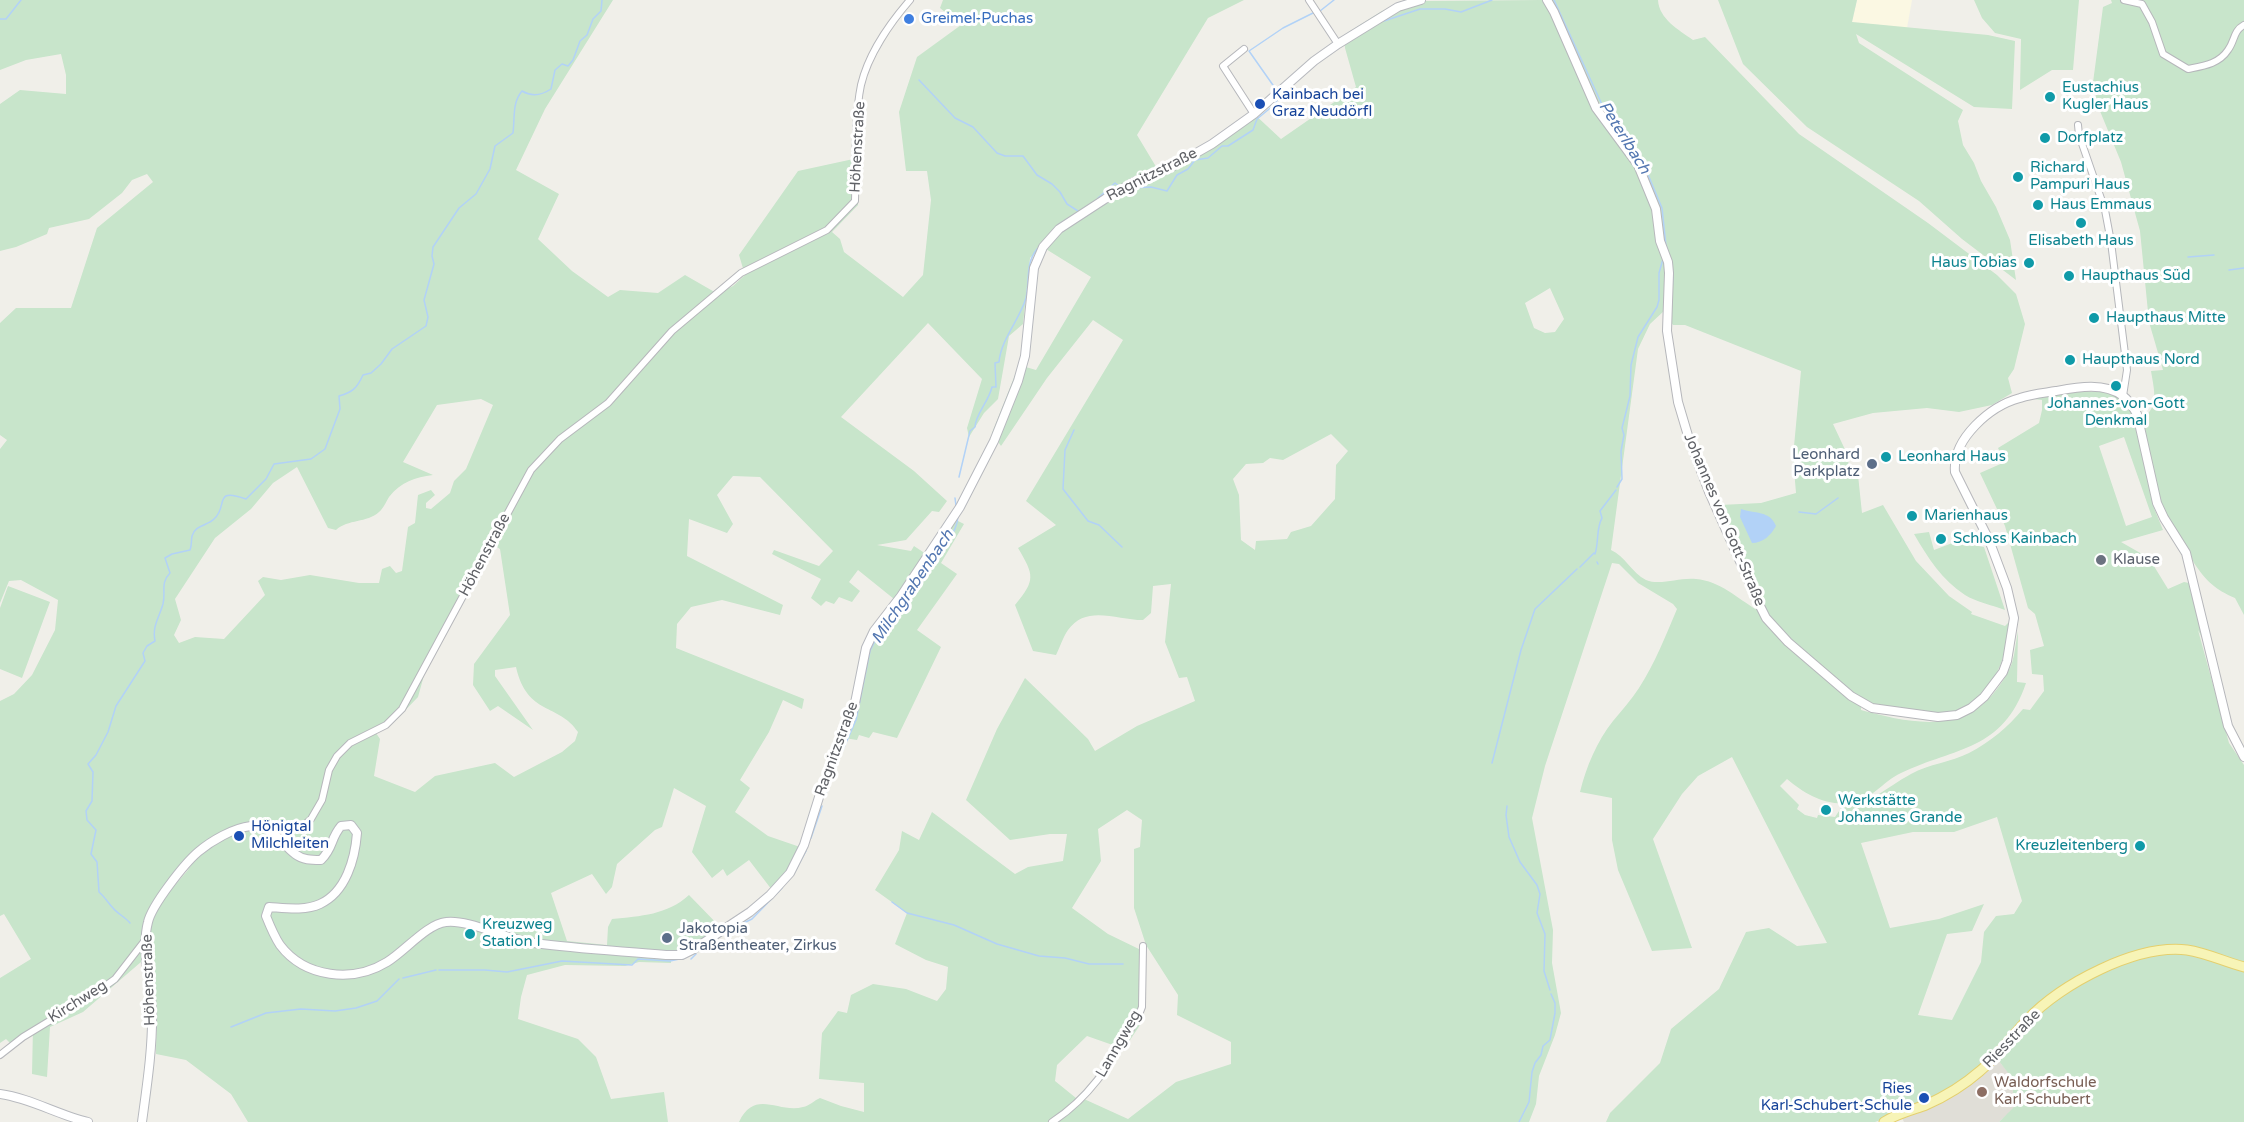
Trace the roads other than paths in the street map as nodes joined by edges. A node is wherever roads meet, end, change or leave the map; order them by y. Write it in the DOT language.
graph roads {
  1 [pos="910,0"];
  2 [pos="1309,0"];
  3 [pos="1420,0"];
  4 [pos="1547,0"];
  5 [pos="2124,0"];
  6 [pos="2244,26"];
  7 [pos="1338,44"];
  8 [pos="1244,49"];
  9 [pos="1254,114"];
  10 [pos="2078,125"];
  11 [pos="2123,396"];
  12 [pos="2244,758"];
  13 [pos="265,828"];
  14 [pos="146,939"];
  15 [pos="1143,946"];
  16 [pos="2244,967"];
  17 [pos="0,1055"];
  18 [pos="0,1094"];
  19 [pos="88,1122"];
  20 [pos="142,1122"];
  21 [pos="1052,1122"];
  22 [pos="1884,1122"];
  1 -- 13 [label="street, Höhenstraße"];
  2 -- 7 [label="street"];
  3 -- 7 [label="main road, Ragnitzstraße"];
  4 -- 11 [label="street, Johannes von Gott-Straße"];
  5 -- 6 [label="street"];
  7 -- 9 [label="main road, Ragnitzstraße"];
  8 -- 9 [label="street"];
  9 -- 13 [label="main road, Ragnitzstraße"];
  10 -- 11 [label="street"];
  11 -- 12 [label="street"];
  13 -- 14 [label="main road, Höhenstraße"];
  14 -- 17 [label="street, Kirchweg"];
  14 -- 20 [label="main road, Höhenstraße"];
  15 -- 21 [label="street, Lanngweg"];
  16 -- 22 [label="main road, Riesstraße"];
  18 -- 19 [label="main road"];
}
